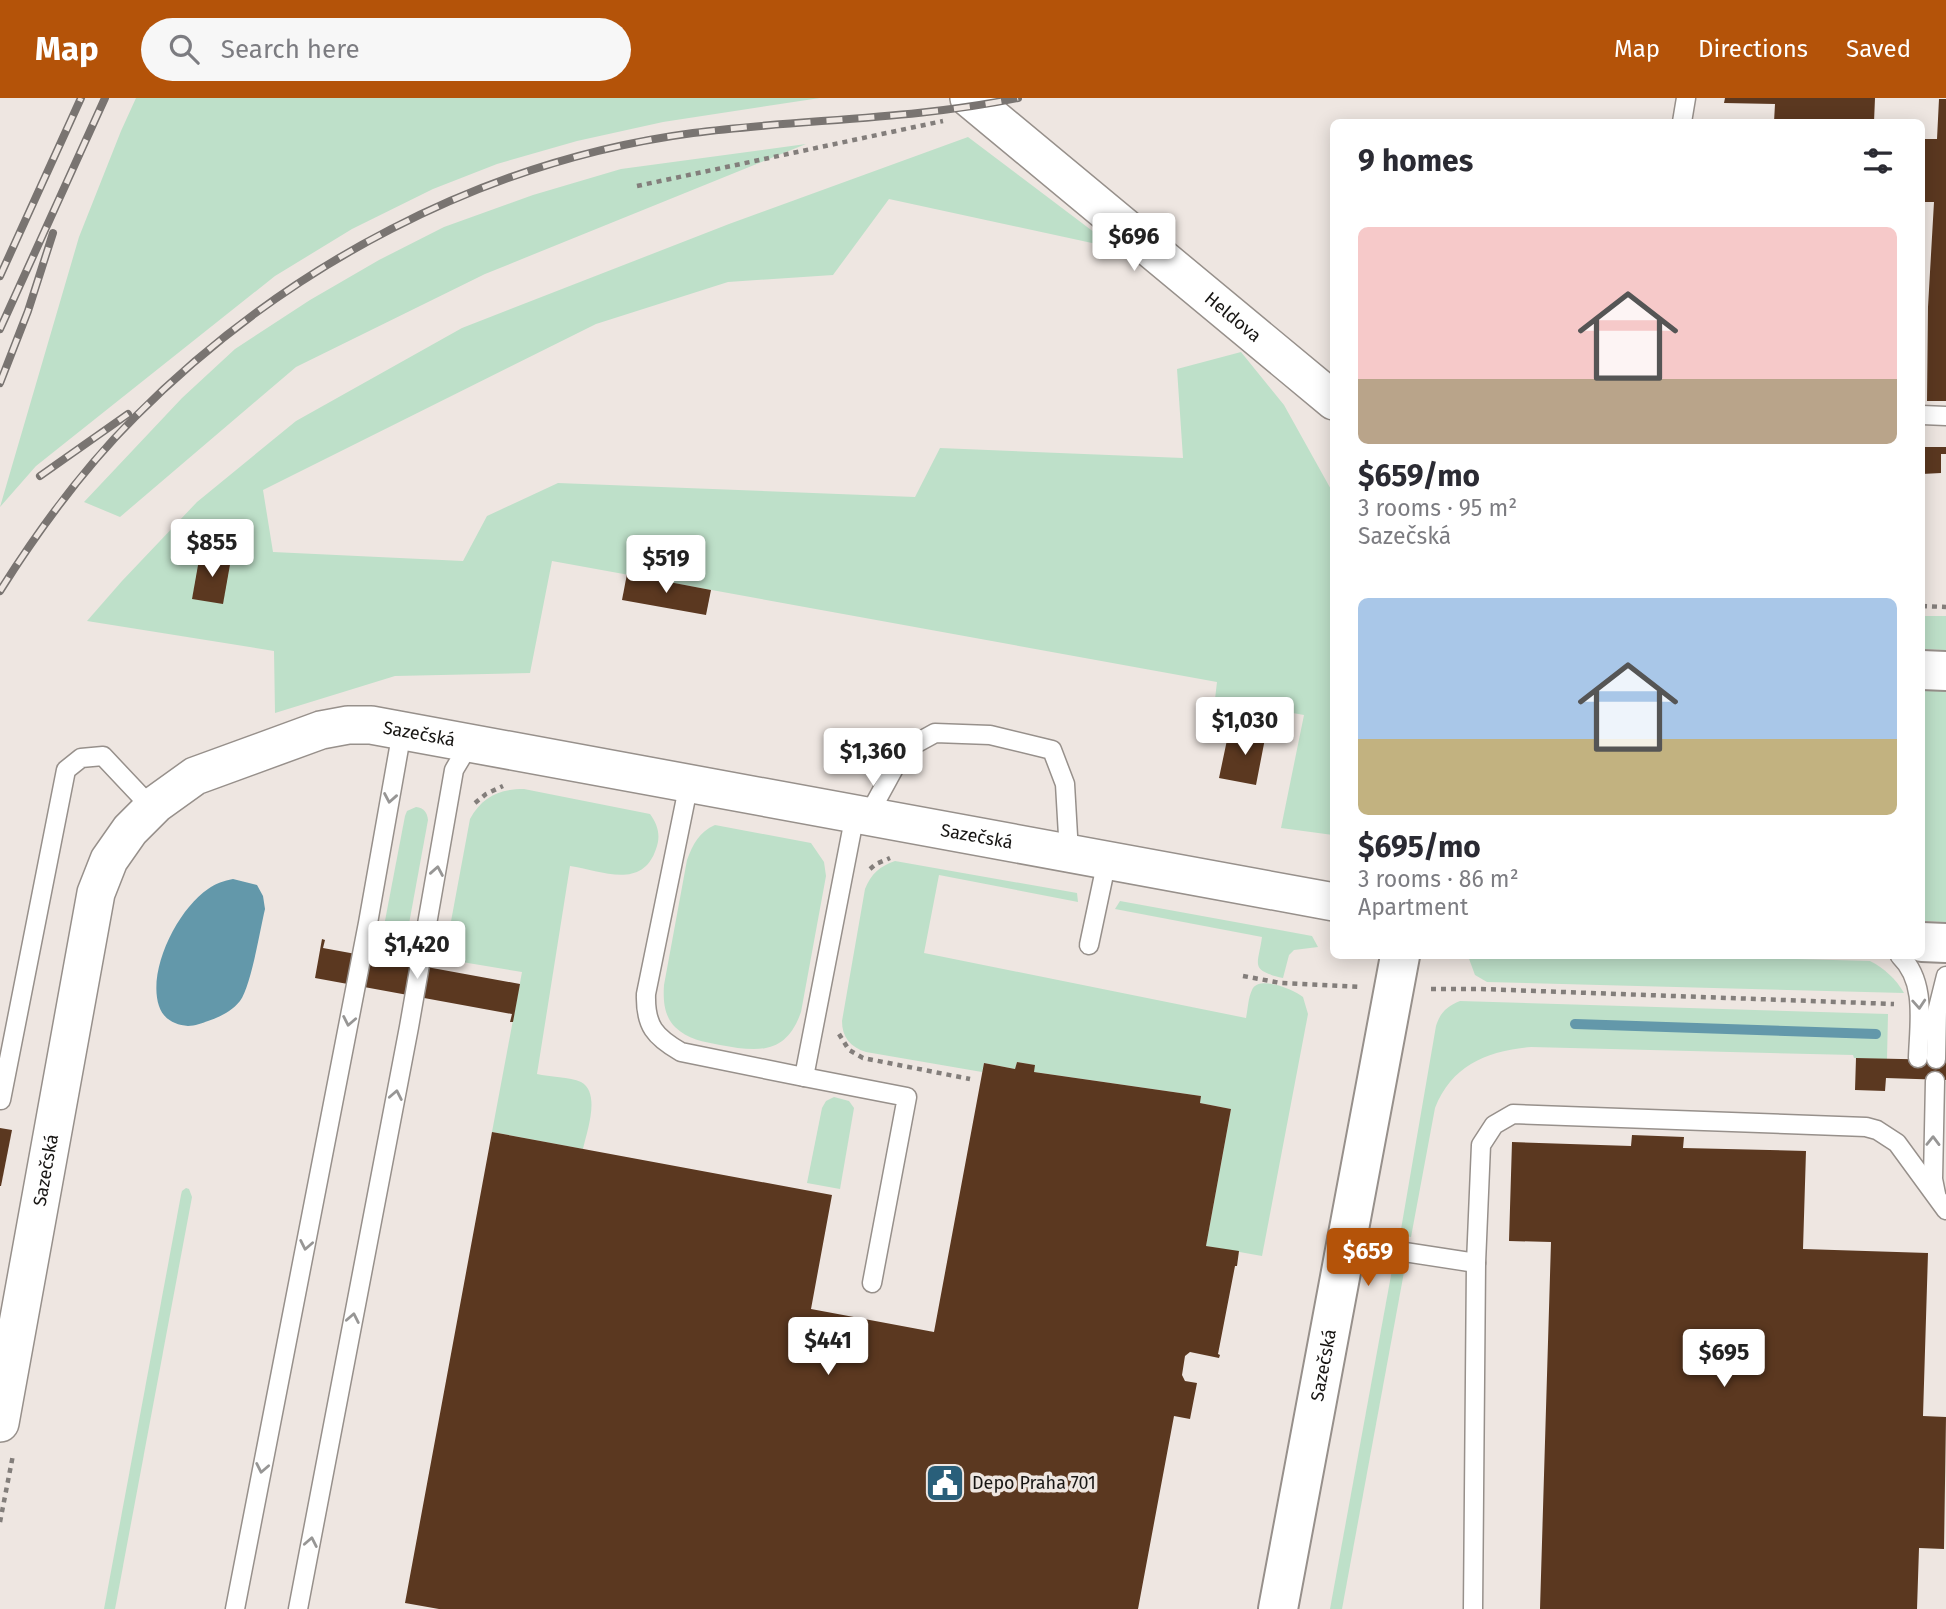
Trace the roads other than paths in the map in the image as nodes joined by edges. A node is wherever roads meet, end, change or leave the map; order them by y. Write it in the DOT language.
graph roads {
  1 [pos="1686,98"];
  2 [pos="977,105"];
  3 [pos="1682,119"];
  4 [pos="1330,398"];
  5 [pos="1925,415"];
  6 [pos="1946,416"];
  7 [pos="1925,670"];
  8 [pos="1946,671"];
  9 [pos="402,730"];
  10 [pos="470,743"];
  11 [pos="688,783"];
  12 [pos="152,808"];
  13 [pos="862,815"];
  14 [pos="1069,853"];
  15 [pos="1107,860"];
  16 [pos="1330,901"];
  17 [pos="1925,942"];
  18 [pos="1946,943"];
  19 [pos="1089,945"];
  20 [pos="1398,959"];
  21 [pos="1902,959"];
  22 [pos="1946,976"];
  23 [pos="804,1077"];
  24 [pos="1935,1081"];
  25 [pos="1,1100"];
  26 [pos="1942,1205"];
  27 [pos="1346,1243"];
  28 [pos="1476,1263"];
  29 [pos="872,1283"];
  30 [pos="8,1432"];
  31 [pos="235,1609"];
  32 [pos="298,1609"];
  33 [pos="1278,1609"];
  34 [pos="1472,1609"];
  1 -- 3 [label="lane"];
  2 -- 4 [label="street, Heldova"];
  5 -- 6 [label="lane"];
  7 -- 8 [label="street"];
  9 -- 10 [label="street, Sazečská"];
  9 -- 12 [label="street, Sazečská"];
  9 -- 31 [label="lane, one-way"];
  10 -- 11 [label="street, Sazečská"];
  32 -- 10 [label="lane, one-way"];
  11 -- 13 [label="street, Sazečská"];
  11 -- 23 [label="lane"];
  12 -- 25 [label="lane"];
  12 -- 30 [label="street, Sazečská"];
  13 -- 14 [label="street, Sazečská"];
  13 -- 14 [label="lane"];
  13 -- 23 [label="lane"];
  14 -- 15 [label="street, Sazečská"];
  15 -- 16 [label="street, Sazečská"];
  15 -- 19 [label="lane"];
  17 -- 18 [label="street"];
  20 -- 27 [label="street, Sazečská"];
  21 -- 22 [label="lane, one-way"];
  23 -- 29 [label="lane"];
  26 -- 24 [label="lane, one-way"];
  26 -- 28 [label="lane"];
  27 -- 28 [label="lane"];
  27 -- 33 [label="street, Sazečská"];
  28 -- 34 [label="lane"];
}
